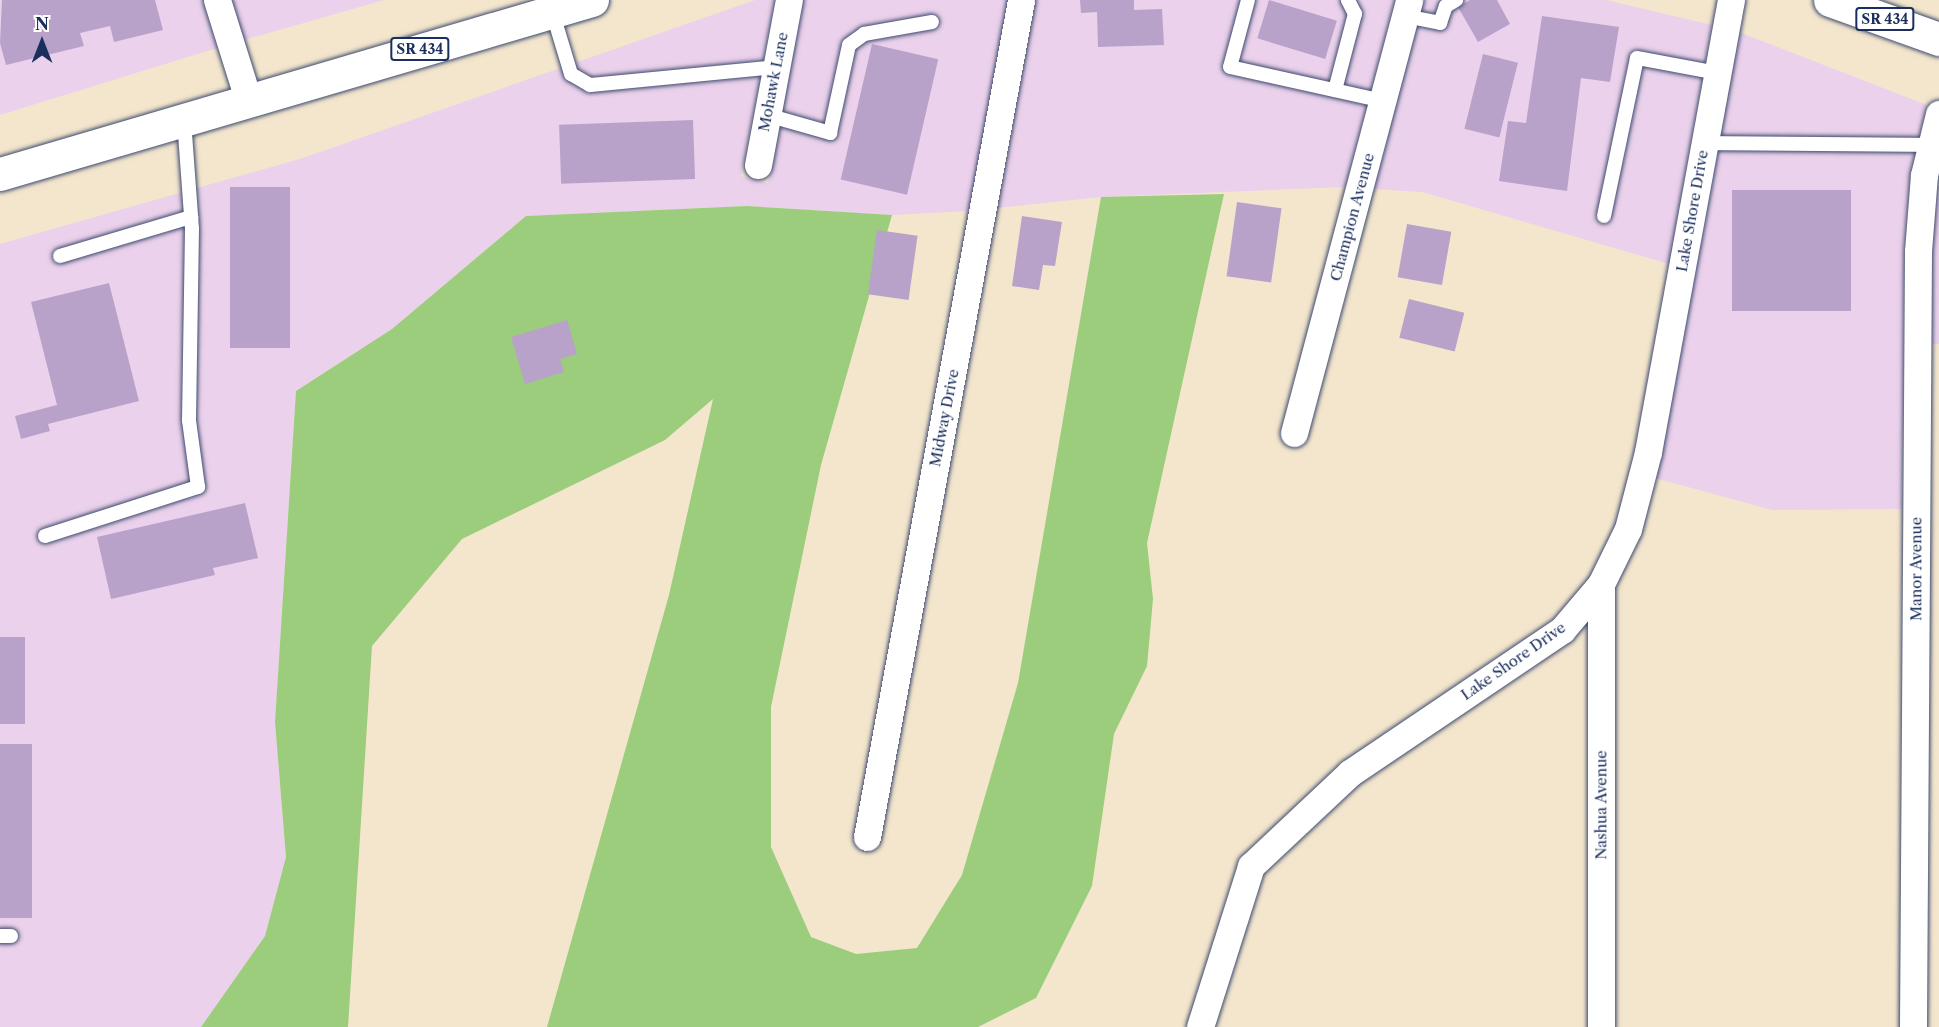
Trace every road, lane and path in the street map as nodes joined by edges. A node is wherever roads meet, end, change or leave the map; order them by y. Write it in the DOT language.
graph roads {
  1 [pos="217,0"];
  2 [pos="789,0"];
  3 [pos="1021,0"];
  4 [pos="1248,0"];
  5 [pos="1348,0"];
  6 [pos="1456,0"];
  7 [pos="1731,0"];
  8 [pos="1830,0"];
  9 [pos="587,1"];
  10 [pos="1407,8"];
  11 [pos="1886,9"];
  12 [pos="552,11"];
  13 [pos="932,21"];
  14 [pos="1939,39"];
  15 [pos="776,67"];
  16 [pos="1717,73"];
  17 [pos="1335,90"];
  18 [pos="248,99"];
  19 [pos="1383,100"];
  20 [pos="1939,114"];
  21 [pos="767,115"];
  22 [pos="184,118"];
  23 [pos="1704,143"];
  24 [pos="1935,145"];
  25 [pos="758,165"];
  26 [pos="0,174"];
  27 [pos="1604,216"];
  28 [pos="191,217"];
  29 [pos="60,256"];
  30 [pos="1294,433"];
  31 [pos="45,536"];
  32 [pos="1601,584"];
  33 [pos="867,837"];
  34 [pos="1200,1027"];
  35 [pos="1601,1027"];
  36 [pos="1913,1027"];
  1 -- 18 [label="street"];
  2 -- 15 [label="street, Mohawk Lane"];
  3 -- 33 [label="street, Midway Drive"];
  4 -- 17 [label="lane"];
  5 -- 17 [label="lane"];
  6 -- 10 [label="lane"];
  7 -- 16 [label="street, Lake Shore Drive"];
  8 -- 11 [label="main road, SR 434"];
  9 -- 12 [label="main road, SR 434"];
  10 -- 19 [label="street, Champion Avenue"];
  11 -- 14 [label="main road, SR 434"];
  12 -- 15 [label="lane"];
  12 -- 18 [label="main road, SR 434"];
  13 -- 21 [label="lane"];
  15 -- 21 [label="street, Mohawk Lane"];
  16 -- 23 [label="street, Lake Shore Drive"];
  16 -- 27 [label="lane"];
  17 -- 19 [label="lane"];
  18 -- 22 [label="main road, SR 434"];
  19 -- 30 [label="street, Champion Avenue"];
  20 -- 24 [label="street, Manor Avenue"];
  21 -- 25 [label="street, Mohawk Lane"];
  22 -- 26 [label="main road, SR 434"];
  22 -- 28 [label="lane"];
  23 -- 24 [label="lane"];
  23 -- 32 [label="street, Lake Shore Drive"];
  24 -- 36 [label="street, Manor Avenue"];
  28 -- 29 [label="lane"];
  28 -- 31 [label="lane"];
  32 -- 34 [label="street, Lake Shore Drive"];
  32 -- 35 [label="street, Nashua Avenue"];
}
